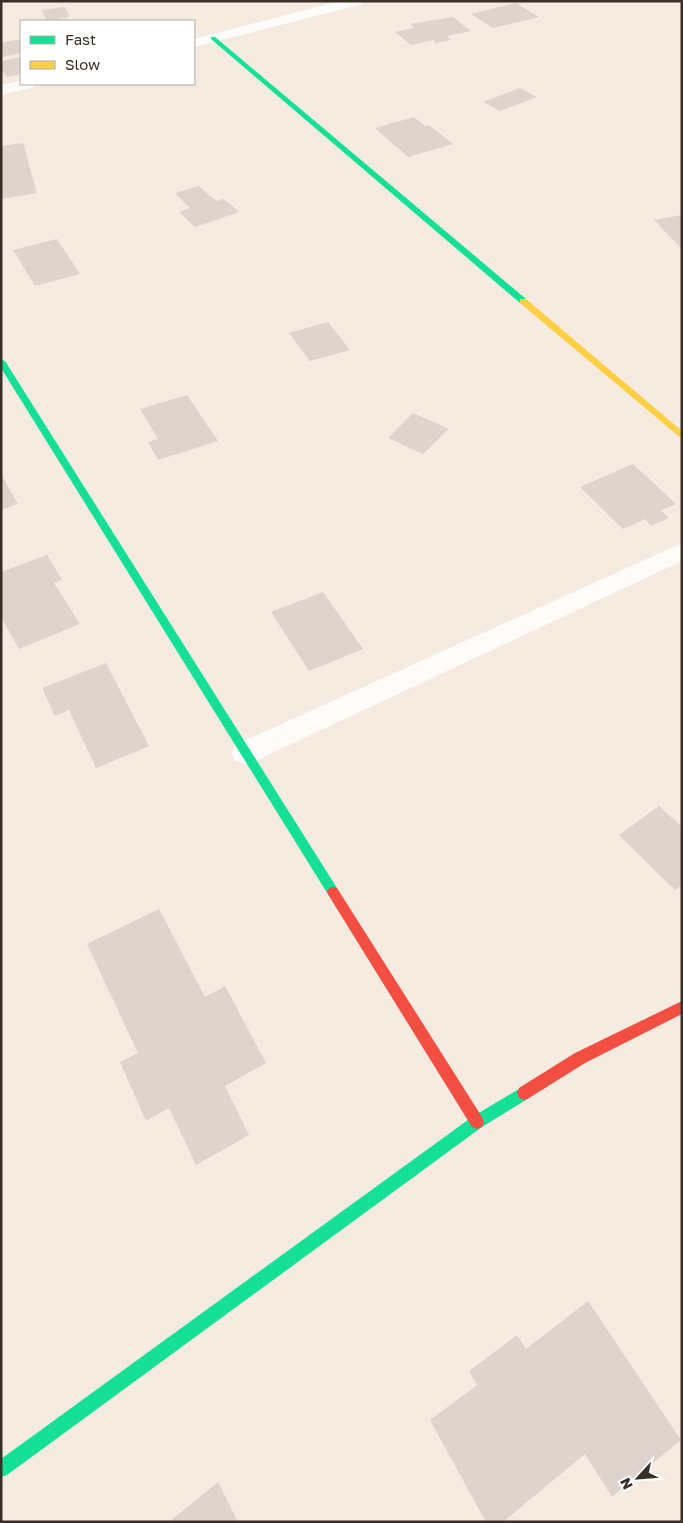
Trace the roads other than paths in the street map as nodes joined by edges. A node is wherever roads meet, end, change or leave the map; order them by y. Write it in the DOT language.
graph roads {
  1 [pos="357,1"];
  2 [pos="213,38"];
  3 [pos="195,43"];
  4 [pos="24,85"];
  5 [pos="1,90"];
  6 [pos="1,361"];
  7 [pos="682,436"];
  8 [pos="682,551"];
  9 [pos="246,753"];
  10 [pos="682,1007"];
  11 [pos="477,1122"];
  12 [pos="1,1469"];
  1 -- 2 [label="street"];
  2 -- 3 [label="street"];
  2 -- 7 [label="street"];
  4 -- 5 [label="street"];
  6 -- 9 [label="street"];
  8 -- 9 [label="street"];
  9 -- 11 [label="street"];
  10 -- 11 [label="street"];
  11 -- 12 [label="street"];
}
